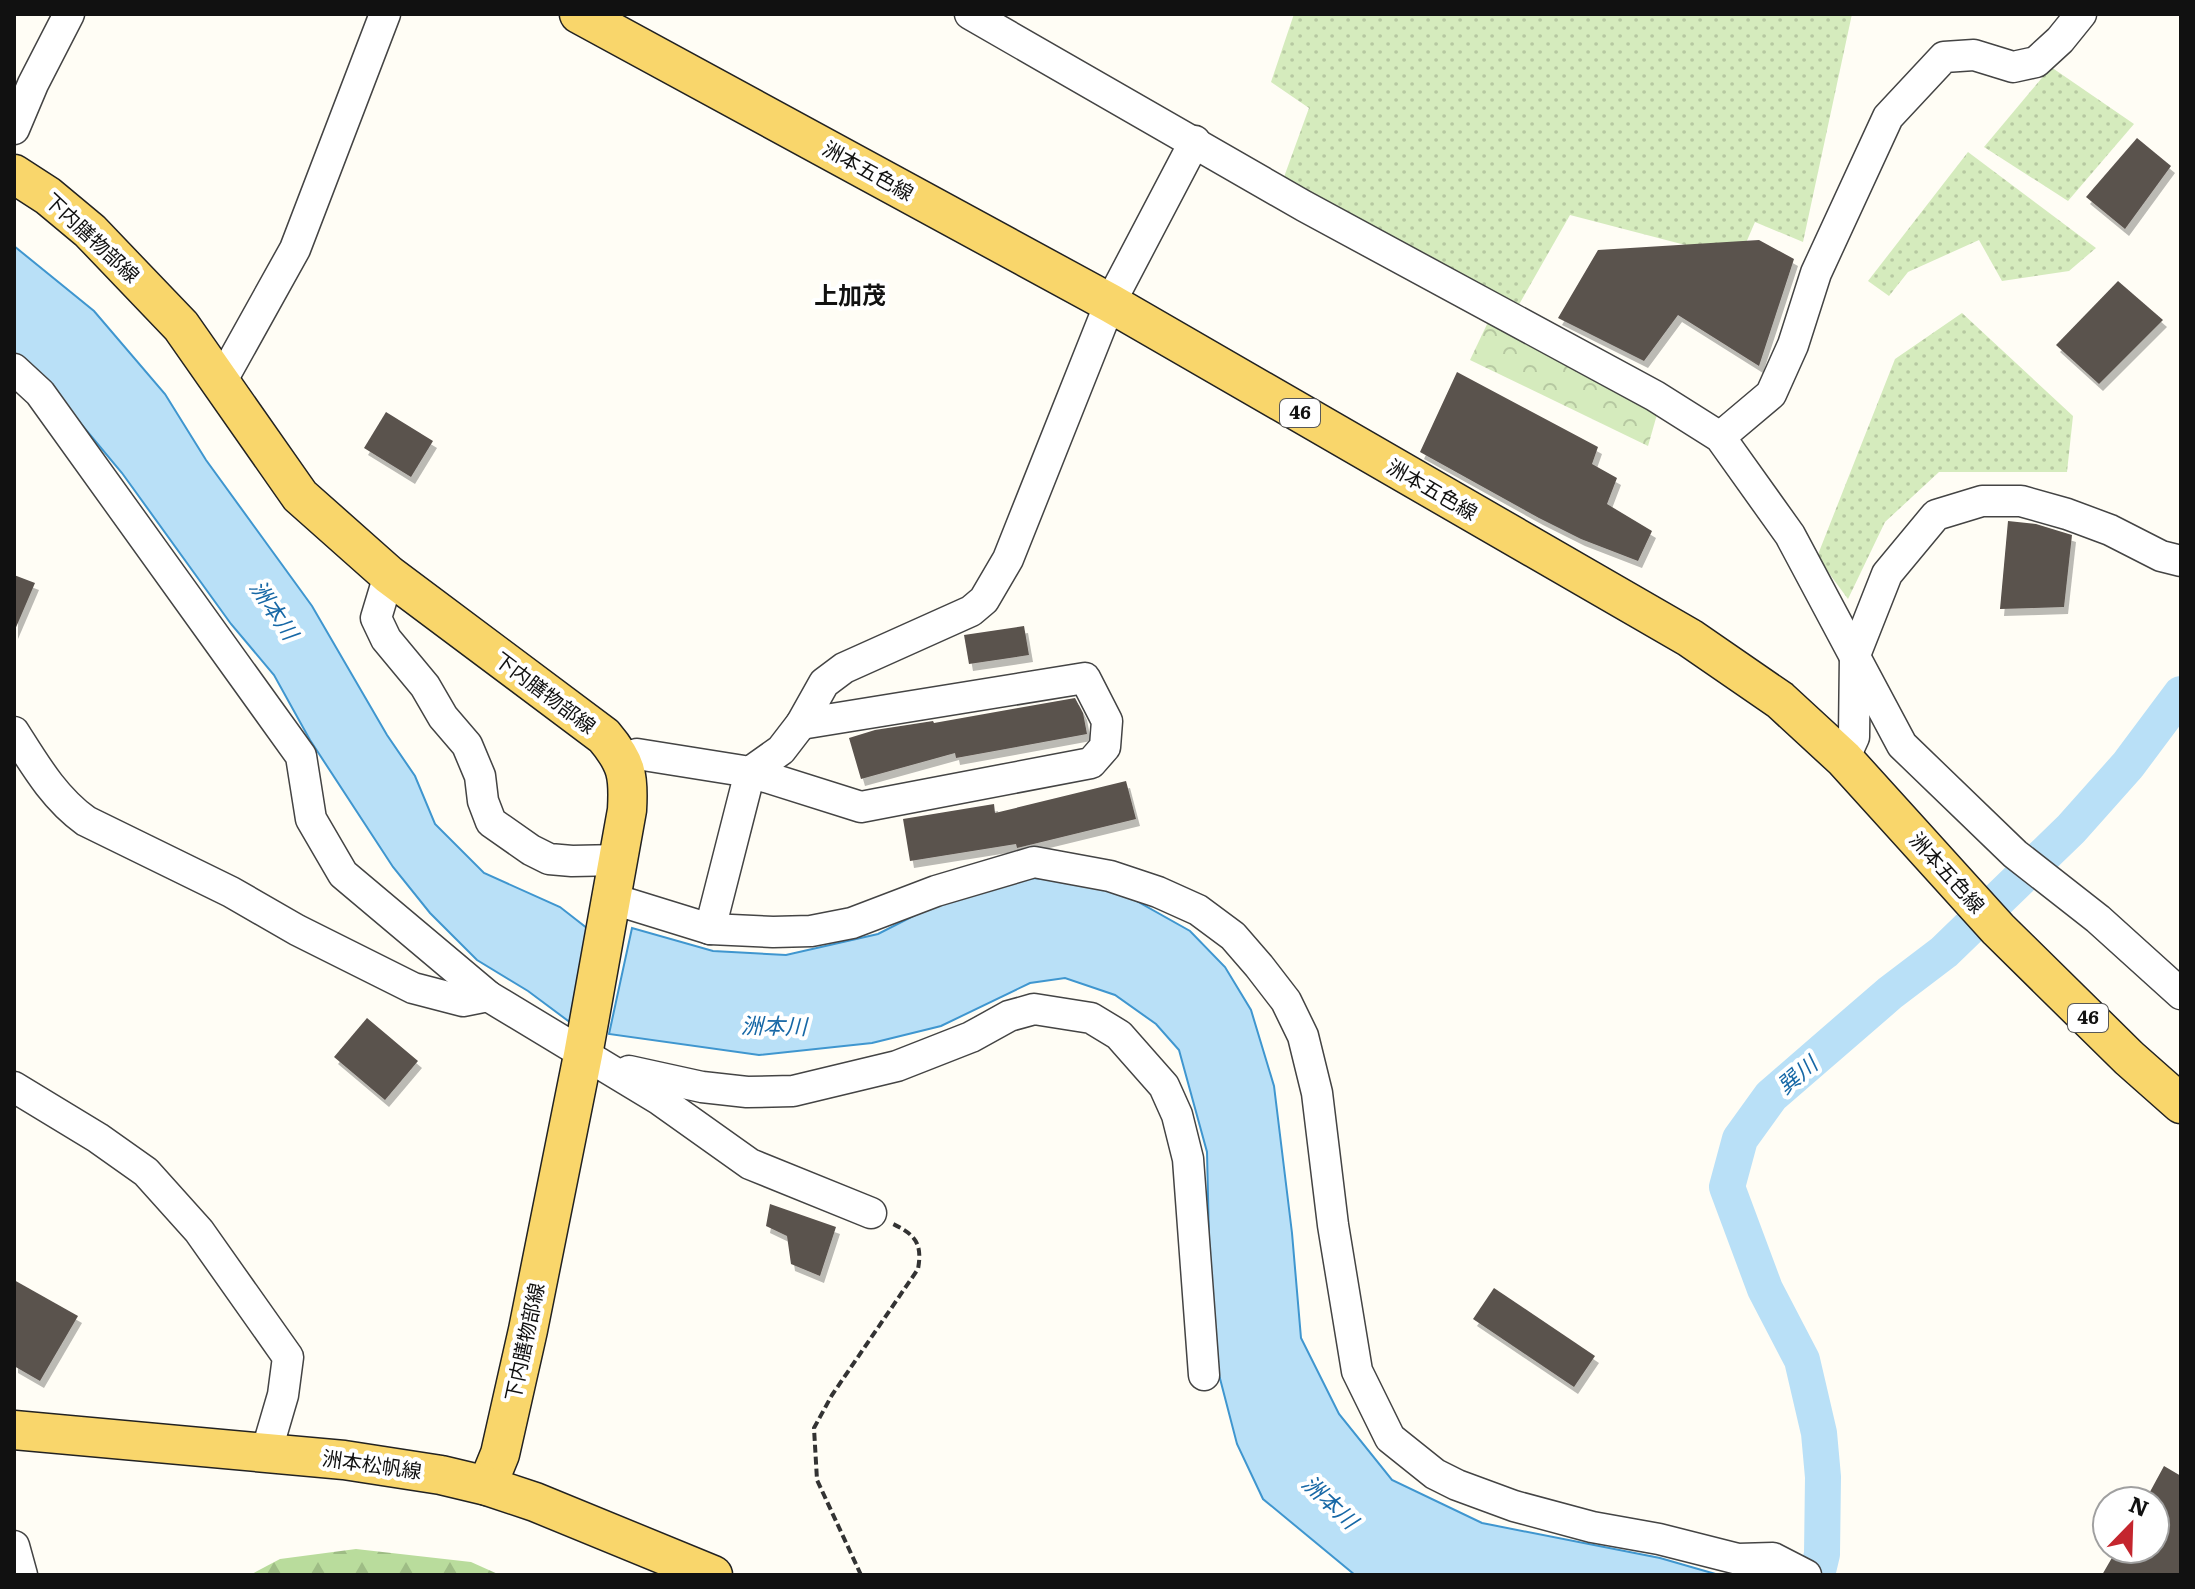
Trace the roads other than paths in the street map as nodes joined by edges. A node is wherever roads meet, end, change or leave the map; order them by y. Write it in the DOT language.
graph roads {
  1 [pos="69,14"];
  2 [pos="385,14"];
  3 [pos="579,14"];
  4 [pos="970,14"];
  5 [pos="2081,14"];
  6 [pos="14,129"];
  7 [pos="1195,141"];
  8 [pos="14,174"];
  9 [pos="1110,303"];
  10 [pos="14,369"];
  11 [pos="221,382"];
  12 [pos="1720,437"];
  13 [pos="2181,561"];
  14 [pos="389,575"];
  15 [pos="1855,655"];
  16 [pos="801,724"];
  17 [pos="14,732"];
  18 [pos="1844,759"];
  19 [pos="622,760"];
  20 [pos="750,772"];
  21 [pos="620,860"];
  22 [pos="613,899"];
  23 [pos="710,929"];
  24 [pos="2181,994"];
  25 [pos="488,996"];
  26 [pos="591,1052"];
  27 [pos="14,1087"];
  28 [pos="2181,1104"];
  29 [pos="871,1213"];
  30 [pos="1204,1375"];
  31 [pos="14,1430"];
  32 [pos="266,1453"];
  33 [pos="487,1486"];
  34 [pos="14,1546"];
  35 [pos="22,1575"];
  36 [pos="713,1575"];
  37 [pos="1806,1575"];
  1 -- 6 [label="street"];
  2 -- 11 [label="street"];
  3 -- 9 [label="main road, 洲本五色線 / 46"];
  4 -- 7 [label="street"];
  5 -- 12 [label="street"];
  7 -- 9 [label="street"];
  7 -- 12 [label="street"];
  8 -- 11 [label="main road, 下内膳物部線"];
  9 -- 16 [label="street"];
  9 -- 18 [label="main road, 洲本五色線 / 46"];
  10 -- 25 [label="street"];
  11 -- 14 [label="main road, 下内膳物部線"];
  12 -- 15 [label="street"];
  13 -- 15 [label="street"];
  14 -- 19 [label="main road, 下内膳物部線"];
  14 -- 21 [label="street"];
  15 -- 18 [label="street"];
  15 -- 24 [label="street"];
  16 -- 20 [label="street"];
  16 -- 20 [label="street"];
  17 -- 25 [label="street"];
  18 -- 28 [label="main road, 洲本五色線 / 46"];
  19 -- 20 [label="street"];
  19 -- 21 [label="main road, 下内膳物部線"];
  20 -- 23 [label="street"];
  21 -- 22 [label="main road, 下内膳物部線"];
  22 -- 23 [label="street"];
  22 -- 26 [label="main road, 下内膳物部線"];
  23 -- 37 [label="street"];
  25 -- 26 [label="street"];
  26 -- 29 [label="street"];
  26 -- 30 [label="street"];
  26 -- 33 [label="main road, 下内膳物部線"];
  27 -- 32 [label="street"];
  31 -- 32 [label="main road, 洲本松帆線"];
  32 -- 33 [label="main road, 洲本松帆線"];
  33 -- 36 [label="main road, 洲本松帆線"];
  34 -- 35 [label="street"];
}
